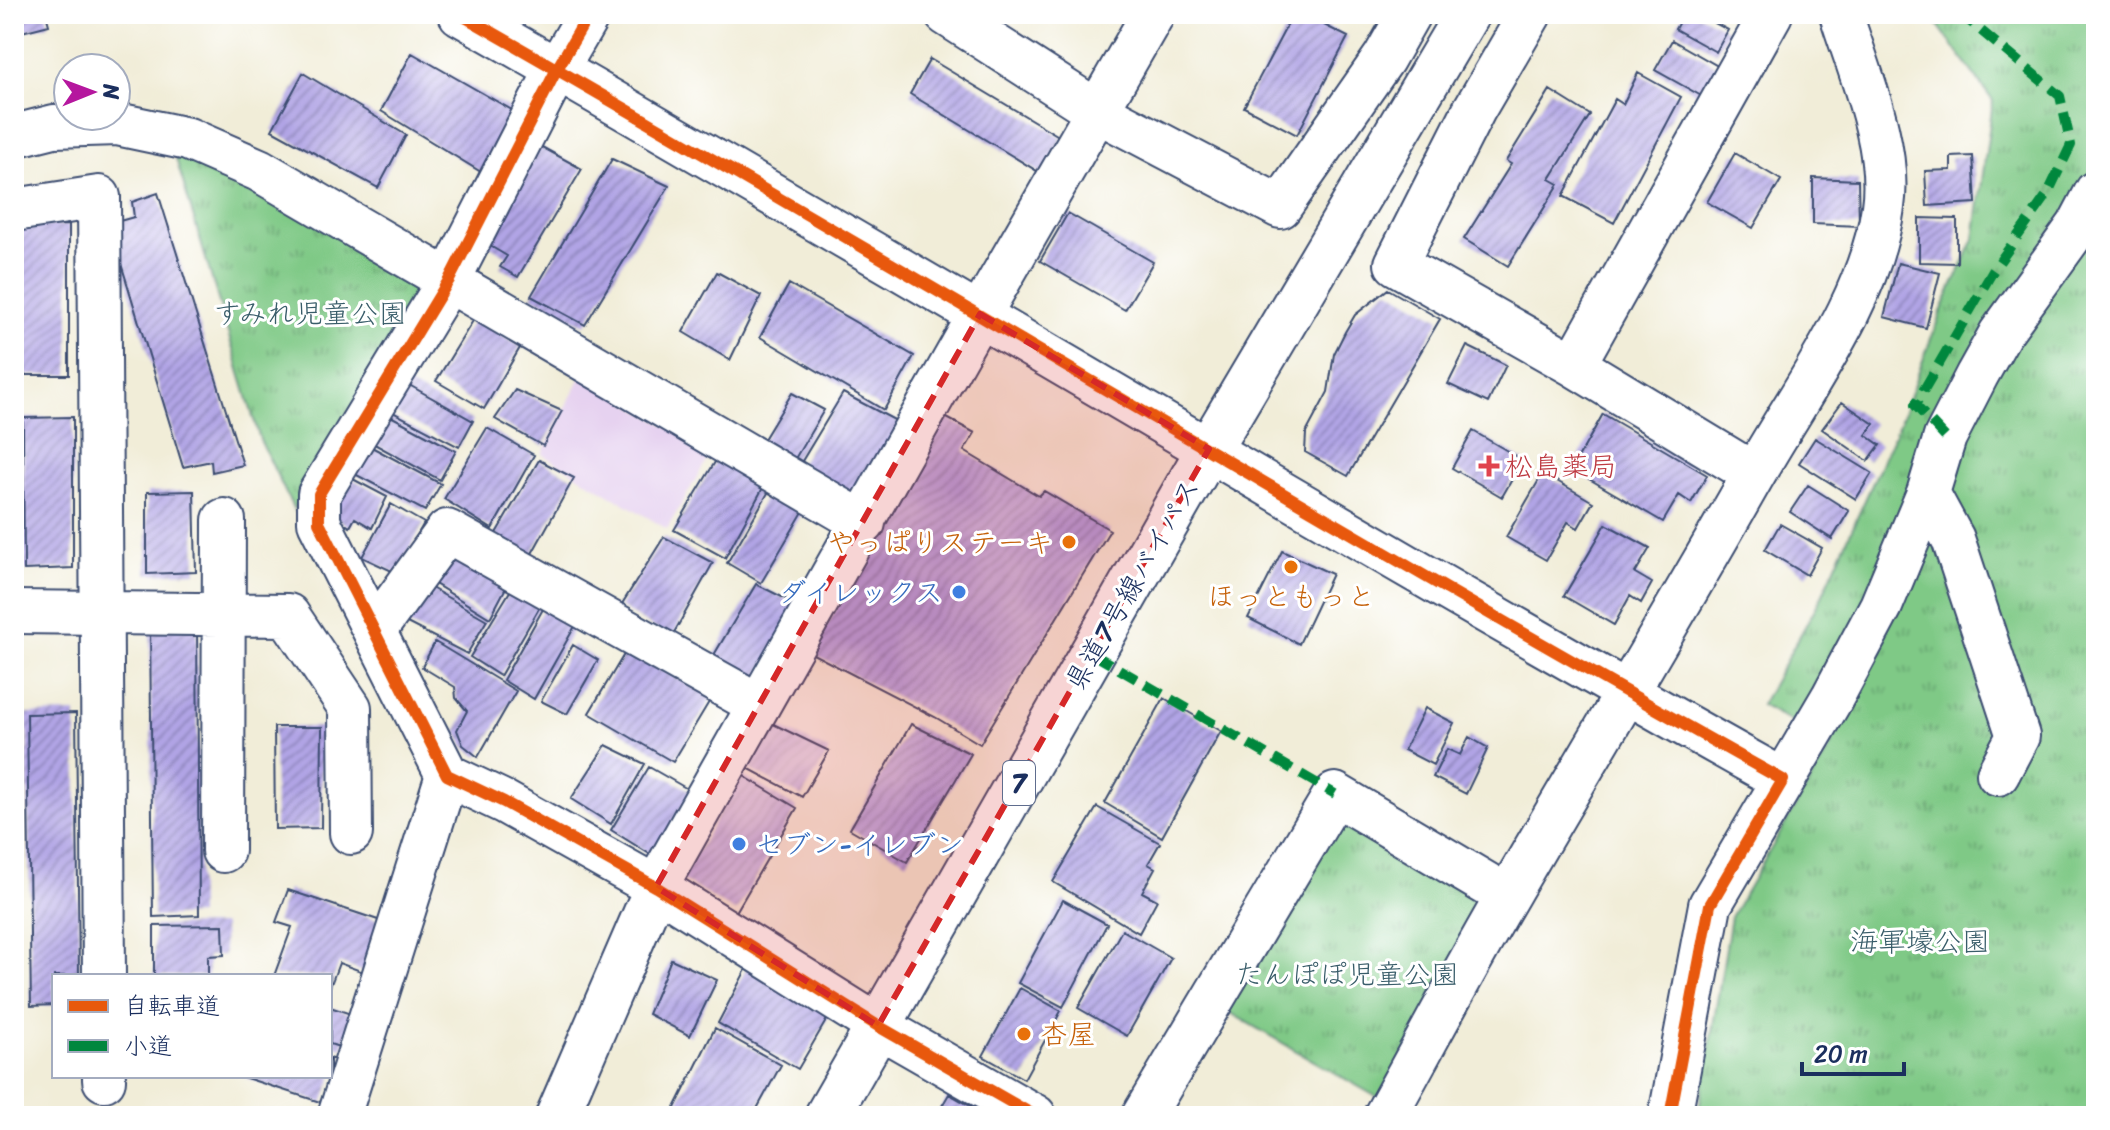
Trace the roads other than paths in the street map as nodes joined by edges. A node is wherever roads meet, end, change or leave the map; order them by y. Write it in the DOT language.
graph roads {
  1 [pos="460,14"];
  2 [pos="589,14"];
  3 [pos="946,14"];
  4 [pos="1153,14"];
  5 [pos="1409,14"];
  6 [pos="1467,14"];
  7 [pos="1530,14"];
  8 [pos="1771,14"];
  9 [pos="1841,14"];
  10 [pos="986,28"];
  11 [pos="557,69"];
  12 [pos="1097,111"];
  13 [pos="14,136"];
  14 [pos="2096,192"];
  15 [pos="14,210"];
  16 [pos="449,280"];
  17 [pos="980,314"];
  18 [pos="1574,365"];
  19 [pos="1209,449"];
  20 [pos="1754,474"];
  21 [pos="1928,493"];
  22 [pos="224,520"];
  23 [pos="864,523"];
  24 [pos="14,612"];
  25 [pos="103,613"];
  26 [pos="224,614"];
  27 [pos="375,630"];
  28 [pos="1627,693"];
  29 [pos="759,705"];
  30 [pos="1998,774"];
  31 [pos="447,775"];
  32 [pos="1783,780"];
  33 [pos="351,833"];
  34 [pos="223,851"];
  35 [pos="656,887"];
  36 [pos="1507,896"];
  37 [pos="104,974"];
  38 [pos="878,1026"];
  39 [pos="339,1116"];
  40 [pos="557,1116"];
  41 [pos="827,1116"];
  42 [pos="1035,1116"];
  43 [pos="1143,1116"];
  44 [pos="1385,1116"];
  45 [pos="1670,1116"];
  1 -- 11 [label="street"];
  2 -- 11 [label="street"];
  3 -- 10 [label="street"];
  4 -- 12 [label="street"];
  5 -- 12 [label="street"];
  6 -- 19 [label="main road, 県道7号線バイパス / 7"];
  7 -- 18 [label="street"];
  8 -- 18 [label="street"];
  9 -- 20 [label="street"];
  10 -- 12 [label="street"];
  11 -- 16 [label="street"];
  11 -- 17 [label="street"];
  12 -- 17 [label="street"];
  13 -- 16 [label="street"];
  14 -- 21 [label="street"];
  15 -- 25 [label="street"];
  16 -- 23 [label="street"];
  16 -- 27 [label="street"];
  17 -- 19 [label="street"];
  17 -- 23 [label="street"];
  18 -- 20 [label="street"];
  19 -- 28 [label="street"];
  19 -- 38 [label="main road, 県道7号線バイパス / 7"];
  20 -- 28 [label="street"];
  21 -- 30 [label="street"];
  21 -- 32 [label="street"];
  22 -- 26 [label="street"];
  23 -- 29 [label="street"];
  24 -- 25 [label="street"];
  25 -- 26 [label="street"];
  25 -- 37 [label="street"];
  26 -- 33 [label="street"];
  26 -- 34 [label="street"];
  27 -- 29 [label="street"];
  27 -- 31 [label="street"];
  28 -- 32 [label="street"];
  28 -- 36 [label="street"];
  29 -- 35 [label="street"];
  31 -- 35 [label="street"];
  31 -- 39 [label="street"];
  32 -- 45 [label="street"];
  35 -- 38 [label="street"];
  35 -- 40 [label="street"];
  36 -- 43 [label="street"];
  36 -- 44 [label="street"];
  38 -- 41 [label="main road, 県道7号線バイパス / 7"];
  38 -- 42 [label="street"];
}
